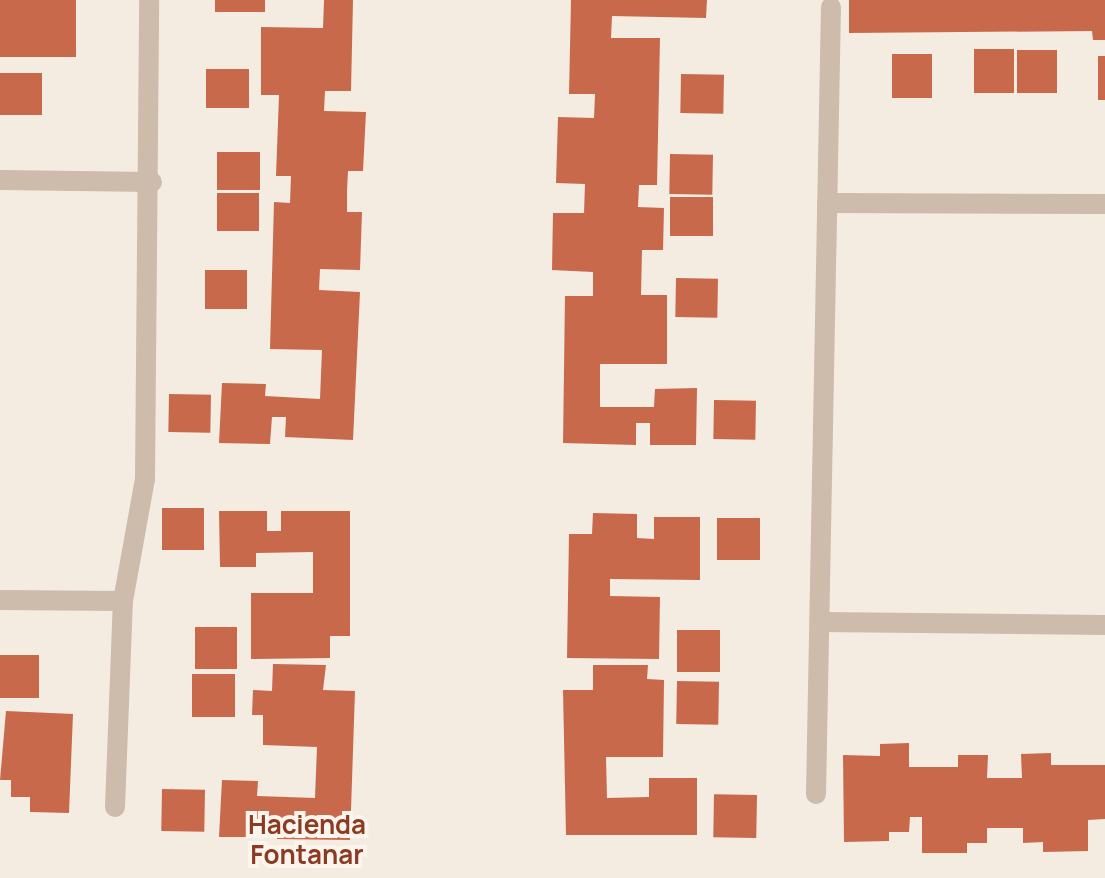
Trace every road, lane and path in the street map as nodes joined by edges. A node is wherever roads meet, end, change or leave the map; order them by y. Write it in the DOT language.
graph roads {
  1 [pos="149,0"];
  2 [pos="831,7"];
  3 [pos="0,180"];
  4 [pos="152,182"];
  5 [pos="827,203"];
  6 [pos="1105,204"];
  7 [pos="0,600"];
  8 [pos="123,601"];
  9 [pos="820,622"];
  10 [pos="1105,625"];
  11 [pos="816,794"];
  12 [pos="115,807"];
  1 -- 4 [label="street"];
  2 -- 5 [label="street"];
  3 -- 4 [label="street"];
  4 -- 8 [label="street"];
  5 -- 6 [label="street"];
  5 -- 9 [label="street"];
  7 -- 8 [label="street"];
  8 -- 12 [label="street"];
  9 -- 10 [label="street"];
  9 -- 11 [label="street"];
}
